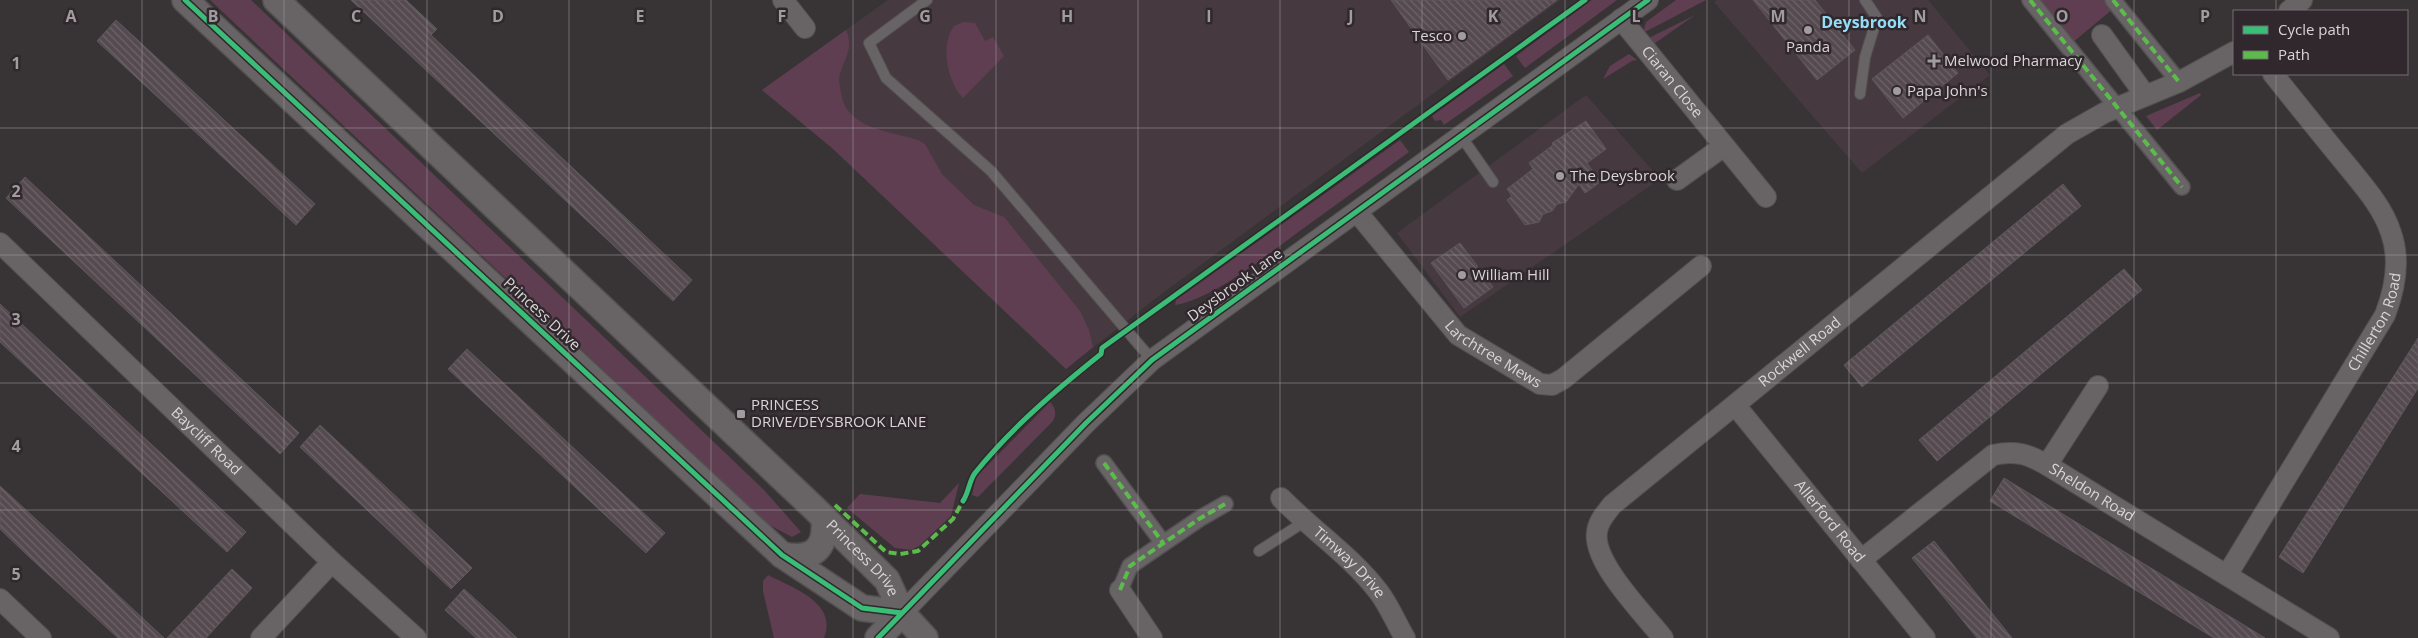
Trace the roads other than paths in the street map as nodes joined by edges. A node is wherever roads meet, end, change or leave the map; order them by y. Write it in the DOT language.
graph roads {
  1 [pos="185,0"];
  2 [pos="276,0"];
  3 [pos="783,0"];
  4 [pos="926,0"];
  5 [pos="1648,0"];
  6 [pos="1865,0"];
  7 [pos="2030,0"];
  8 [pos="2112,0"];
  9 [pos="2302,0"];
  10 [pos="2289,10"];
  11 [pos="1621,19"];
  12 [pos="805,28"];
  13 [pos="2102,35"];
  14 [pos="2233,53"];
  15 [pos="2274,75"];
  16 [pos="2179,82"];
  17 [pos="1860,94"];
  18 [pos="2145,95"];
  19 [pos="2117,107"];
  20 [pos="1461,136"];
  21 [pos="1724,146"];
  22 [pos="1677,180"];
  23 [pos="1493,182"];
  24 [pos="2182,187"];
  25 [pos="1766,197"];
  26 [pos="1357,212"];
  27 [pos="0,242"];
  28 [pos="1701,266"];
  29 [pos="1152,360"];
  30 [pos="2098,386"];
  31 [pos="1734,406"];
  32 [pos="1104,463"];
  33 [pos="2048,465"];
  34 [pos="1281,498"];
  35 [pos="1225,504"];
  36 [pos="824,518"];
  37 [pos="1304,522"];
  38 [pos="1163,543"];
  39 [pos="1259,551"];
  40 [pos="782,555"];
  41 [pos="1861,560"];
  42 [pos="332,562"];
  43 [pos="2227,575"];
  44 [pos="1120,590"];
  45 [pos="0,599"];
  46 [pos="902,613"];
  47 [pos="41,638"];
  48 [pos="261,638"];
  49 [pos="416,638"];
  50 [pos="878,638"];
  51 [pos="925,638"];
  52 [pos="1152,638"];
  53 [pos="1405,638"];
  54 [pos="1663,638"];
  55 [pos="1925,638"];
  56 [pos="2329,638"];
  1 -- 40 [label="street, Princess Drive"];
  2 -- 36 [label="street, Princess Drive"];
  3 -- 12 [label="street"];
  4 -- 29 [label="lane"];
  5 -- 11 [label="street, Deysbrook Lane"];
  6 -- 17 [label="lane"];
  7 -- 19 [label="street"];
  8 -- 16 [label="street"];
  9 -- 10 [label="street"];
  11 -- 20 [label="street, Deysbrook Lane"];
  11 -- 21 [label="street, Ciaran Close"];
  13 -- 18 [label="street"];
  14 -- 16 [label="street, Rockwell Road"];
  15 -- 43 [label="street, Chillerton Road"];
  16 -- 18 [label="street, Rockwell Road"];
  18 -- 19 [label="street, Rockwell Road"];
  19 -- 24 [label="street"];
  19 -- 31 [label="street, Rockwell Road"];
  20 -- 23 [label="lane"];
  20 -- 26 [label="street, Deysbrook Lane"];
  21 -- 22 [label="street"];
  21 -- 25 [label="street, Ciaran Close"];
  26 -- 28 [label="street, Larchtree Mews"];
  26 -- 29 [label="street, Deysbrook Lane"];
  27 -- 42 [label="street, Baycliff Road"];
  29 -- 46 [label="street, Deysbrook Lane"];
  30 -- 33 [label="street"];
  31 -- 41 [label="street, Allerford Road"];
  31 -- 54 [label="street, Rockwell Road"];
  32 -- 38 [label="street"];
  33 -- 41 [label="street, Sheldon Road"];
  33 -- 43 [label="street, Sheldon Road"];
  34 -- 37 [label="street, Timway Drive"];
  35 -- 38 [label="street"];
  36 -- 40 [label="street"];
  36 -- 46 [label="street, Princess Drive"];
  37 -- 39 [label="lane"];
  37 -- 53 [label="street, Timway Drive"];
  38 -- 44 [label="street"];
  40 -- 46 [label="street, Princess Drive"];
  41 -- 55 [label="street, Allerford Road"];
  42 -- 48 [label="street"];
  42 -- 49 [label="street, Baycliff Road"];
  43 -- 56 [label="street, Sheldon Road"];
  44 -- 52 [label="street"];
  45 -- 47 [label="street"];
  46 -- 50 [label="street, Deysbrook Lane"];
  46 -- 51 [label="street"];
}
